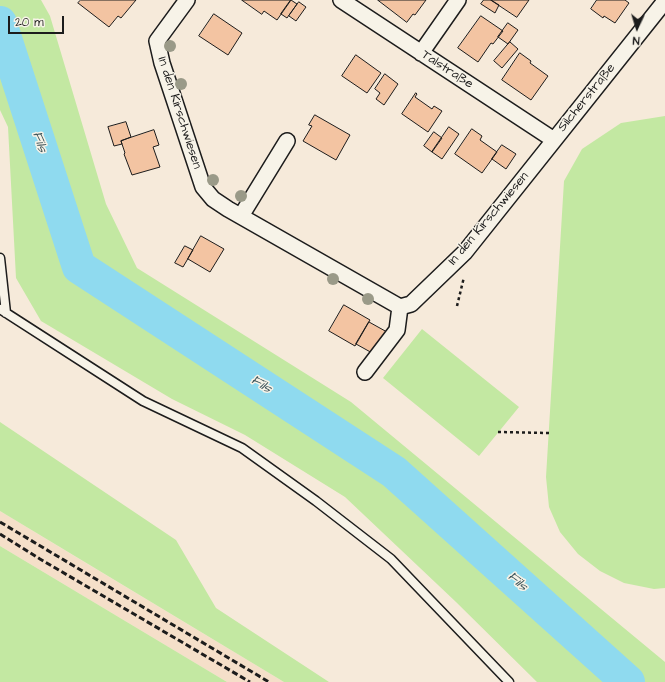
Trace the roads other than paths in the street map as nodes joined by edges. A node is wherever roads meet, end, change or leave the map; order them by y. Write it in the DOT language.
graph roads {
  1 [pos="187,0"];
  2 [pos="341,0"];
  3 [pos="458,0"];
  4 [pos="665,1"];
  5 [pos="421,53"];
  6 [pos="554,140"];
  7 [pos="287,141"];
  8 [pos="241,216"];
  9 [pos="0,258"];
  10 [pos="400,307"];
  11 [pos="3,311"];
  12 [pos="365,372"];
  13 [pos="509,682"];
  1 -- 8 [label="street, In den Kirschwiesen"];
  2 -- 5 [label="street, Talstraße"];
  3 -- 5 [label="street"];
  4 -- 6 [label="street, Silcherstraße"];
  5 -- 6 [label="street, Talstraße"];
  6 -- 10 [label="street, In den Kirschwiesen"];
  7 -- 8 [label="street"];
  8 -- 10 [label="street, In den Kirschwiesen"];
  9 -- 11 [label="lane"];
  10 -- 12 [label="street"];
  11 -- 13 [label="lane"];
}
